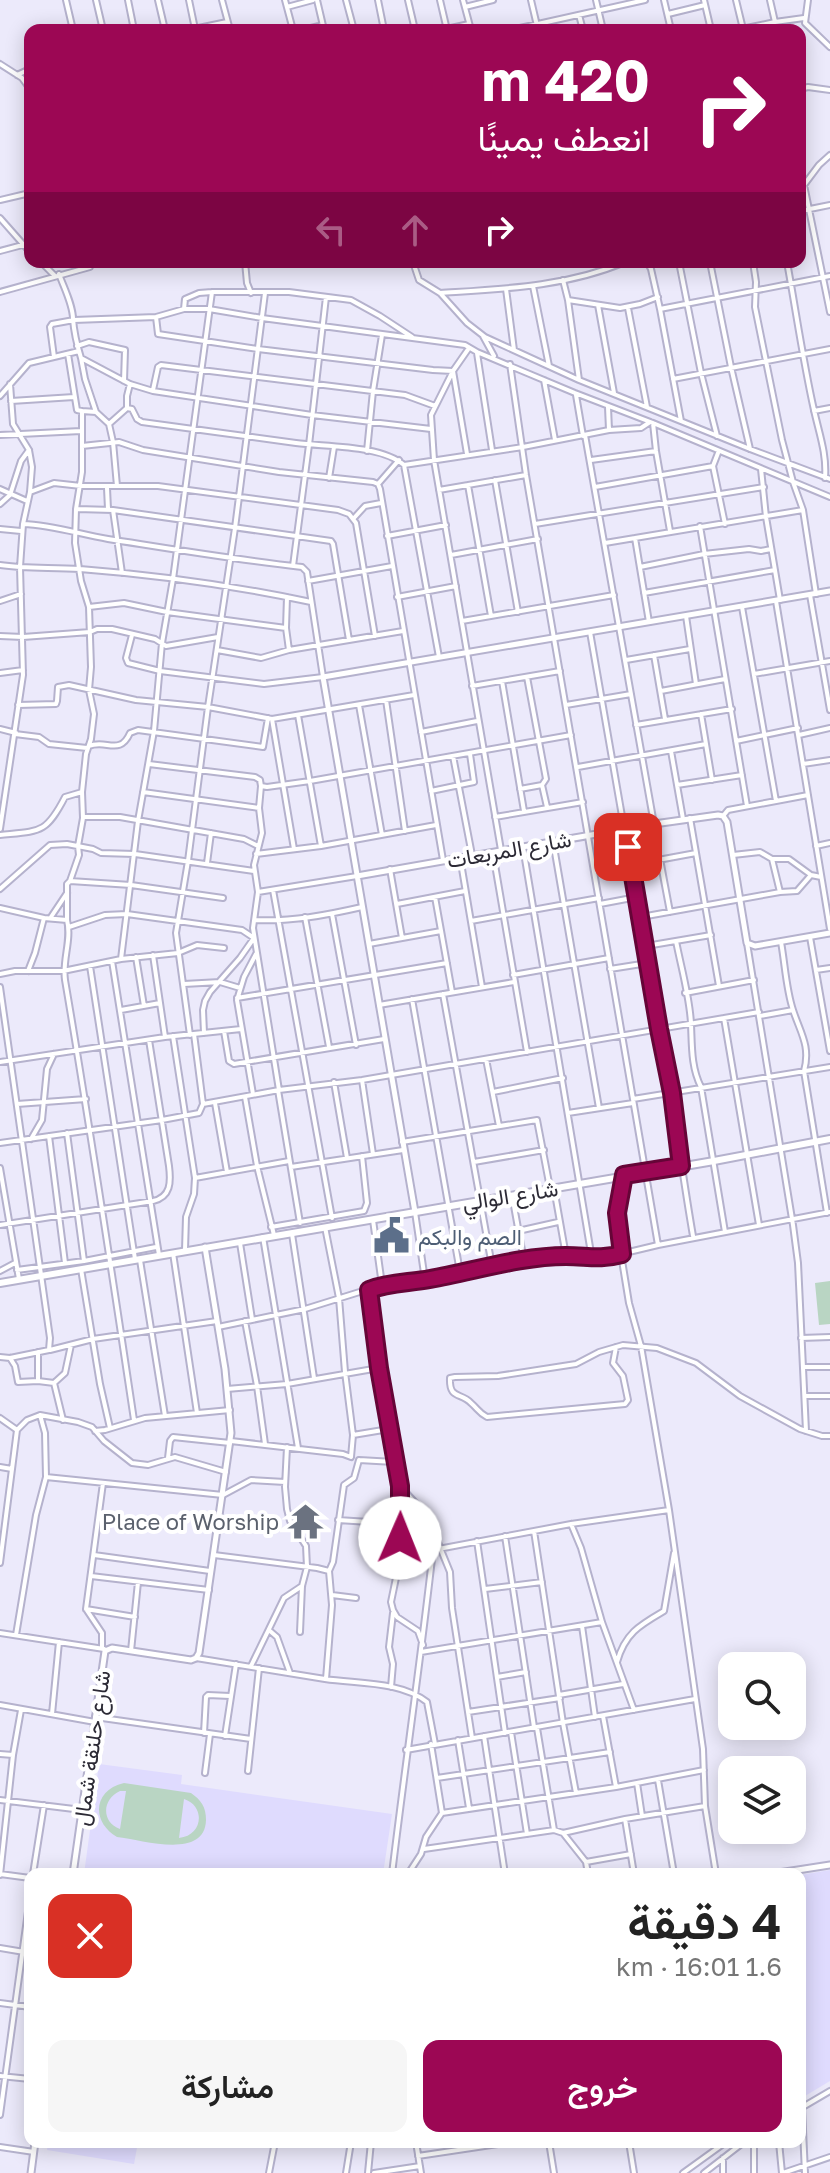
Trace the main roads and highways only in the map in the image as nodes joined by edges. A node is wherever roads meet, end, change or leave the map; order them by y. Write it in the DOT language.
graph roads {
  1 [pos="830,1139"];
  2 [pos="0,1283"];
  1 -- 2 [label="main road, شارع الوالي"];
}
